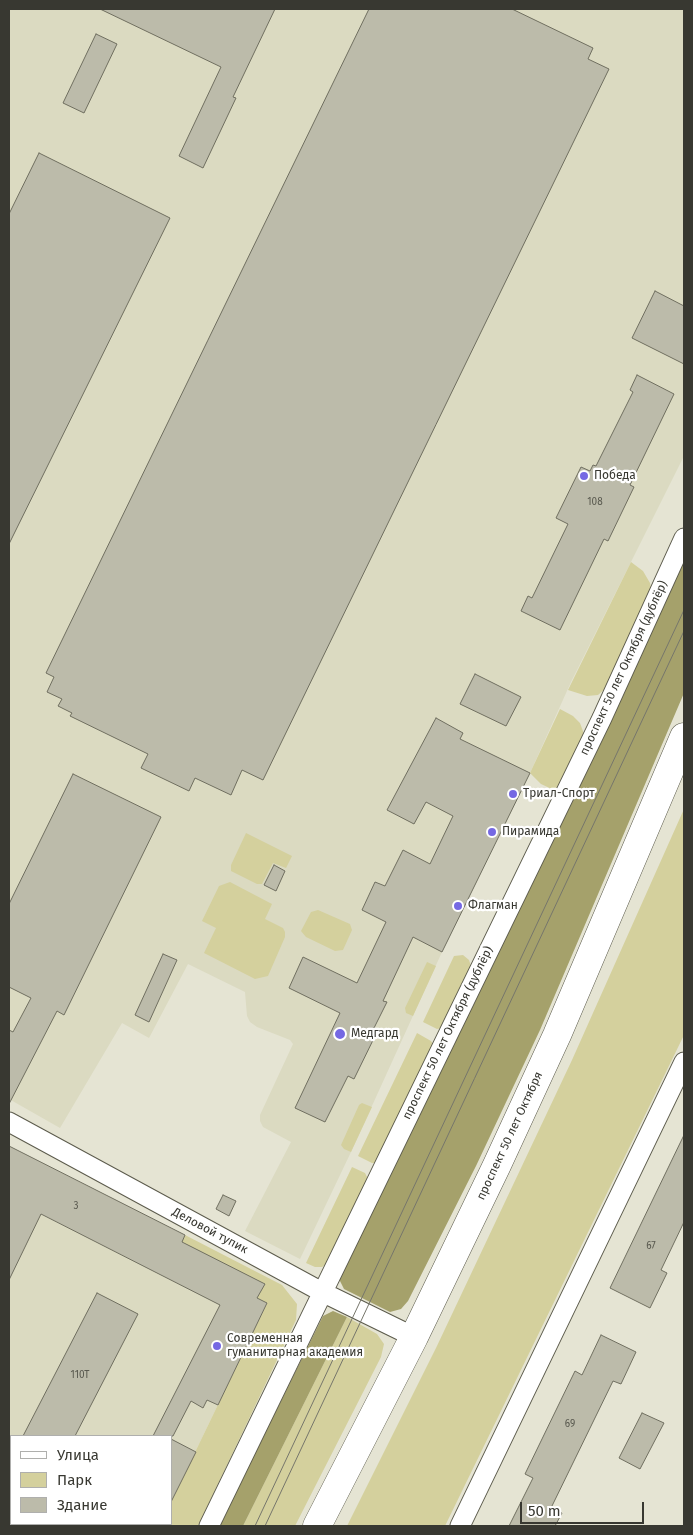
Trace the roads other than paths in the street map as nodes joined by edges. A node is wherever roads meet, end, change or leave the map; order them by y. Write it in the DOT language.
graph roads {
  1 [pos="684,538"];
  2 [pos="684,737"];
  3 [pos="684,1062"];
  4 [pos="9,1122"];
  5 [pos="322,1292"];
  6 [pos="414,1337"];
  7 [pos="209,1526"];
  8 [pos="317,1526"];
  9 [pos="460,1526"];
  1 -- 5 [label="street, проспект 50 лет Октября (дублёр)"];
  2 -- 6 [label="main road, проспект 50 лет Октября"];
  3 -- 9 [label="street"];
  4 -- 5 [label="street, Деловой тупик"];
  5 -- 6 [label="street, Деловой тупик"];
  5 -- 7 [label="street, проспект 50 лет Октября (дублёр)"];
  6 -- 8 [label="main road, проспект 50 лет Октября"];
}
